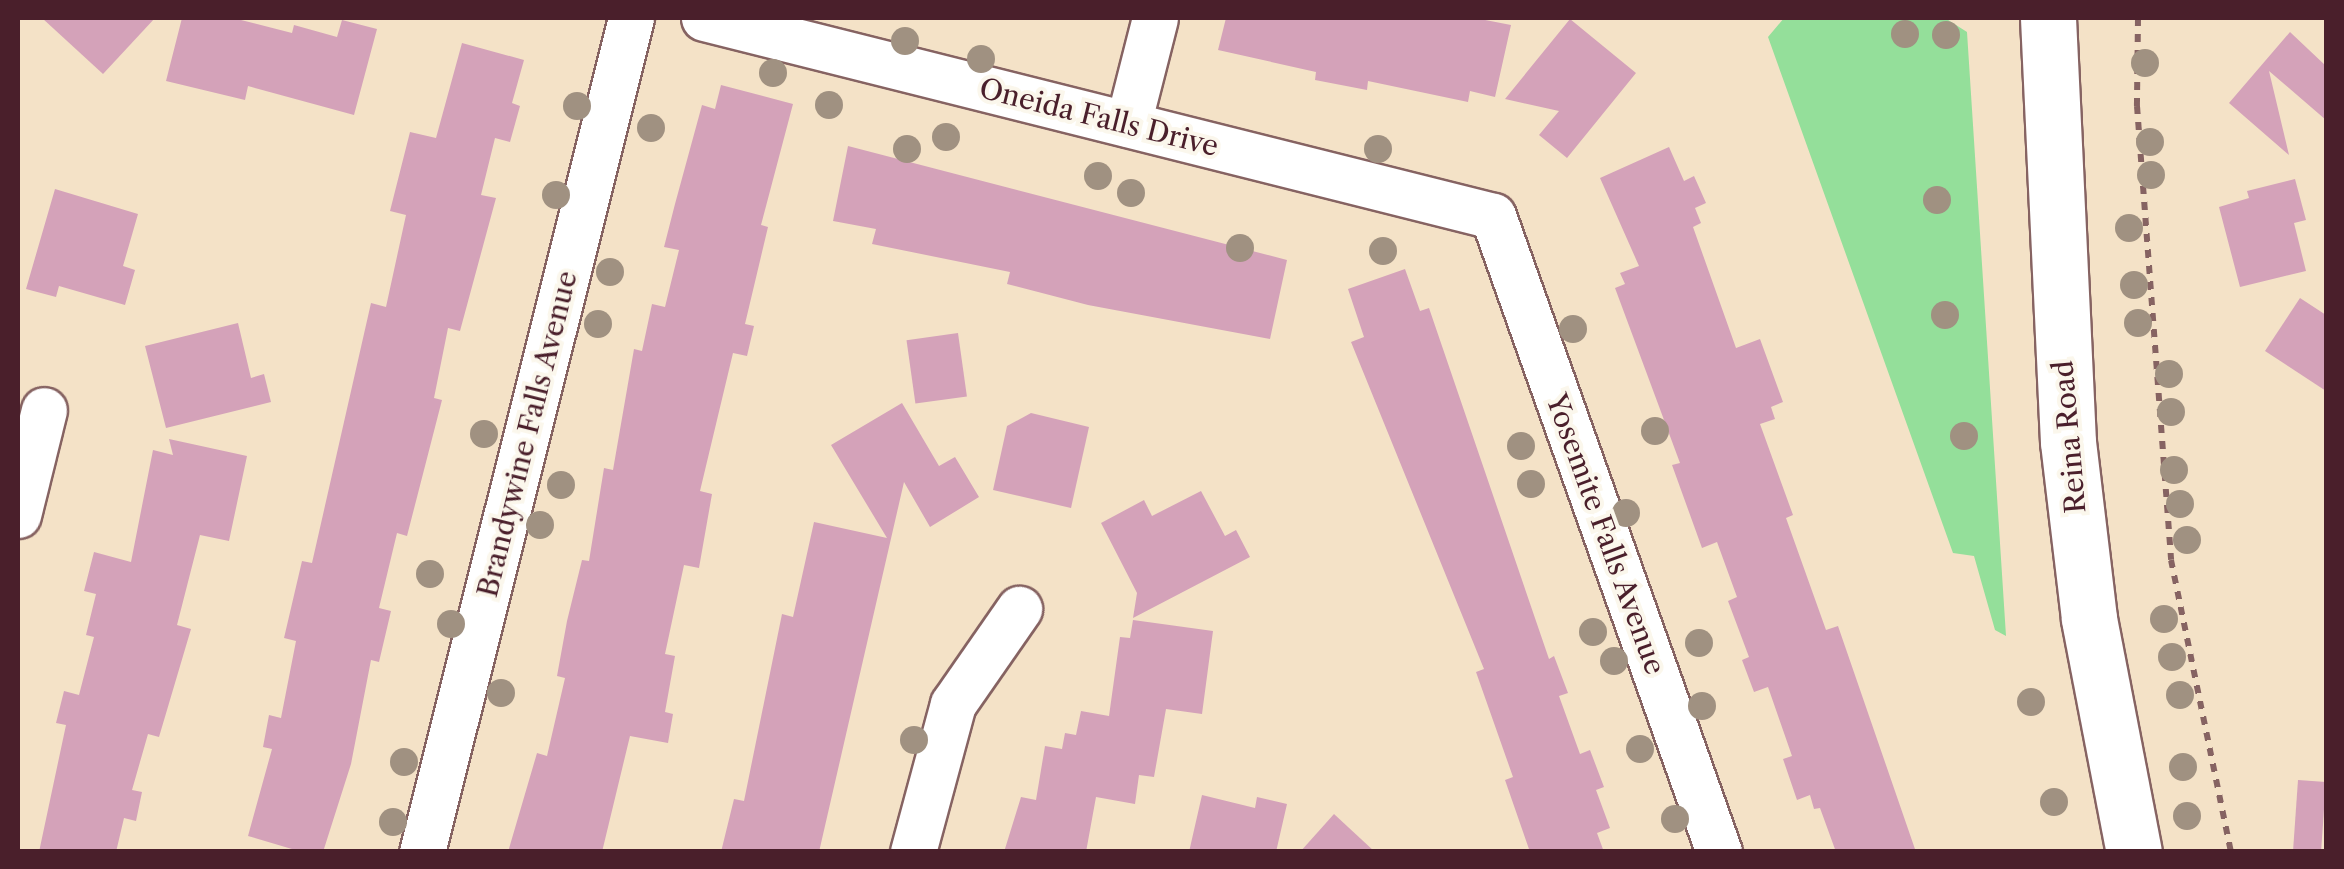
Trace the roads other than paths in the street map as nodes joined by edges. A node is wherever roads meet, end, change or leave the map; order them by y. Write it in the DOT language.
graph roads {
  1 [pos="631,18"];
  2 [pos="704,18"];
  3 [pos="1155,18"];
  4 [pos="2048,18"];
  5 [pos="1128,124"];
  6 [pos="1493,216"];
  7 [pos="44,410"];
  8 [pos="18,515"];
  9 [pos="1019,609"];
  10 [pos="422,852"];
  11 [pos="913,852"];
  12 [pos="1719,852"];
  13 [pos="2134,852"];
  1 -- 10 [label="street, Brandywine Falls Avenue"];
  2 -- 5 [label="street, Oneida Falls Drive"];
  3 -- 5 [label="street"];
  4 -- 13 [label="street, Reina Road"];
  5 -- 6 [label="street, Oneida Falls Drive"];
  6 -- 12 [label="street, Yosemite Falls Avenue"];
  7 -- 8 [label="street"];
  9 -- 11 [label="street"];
}
